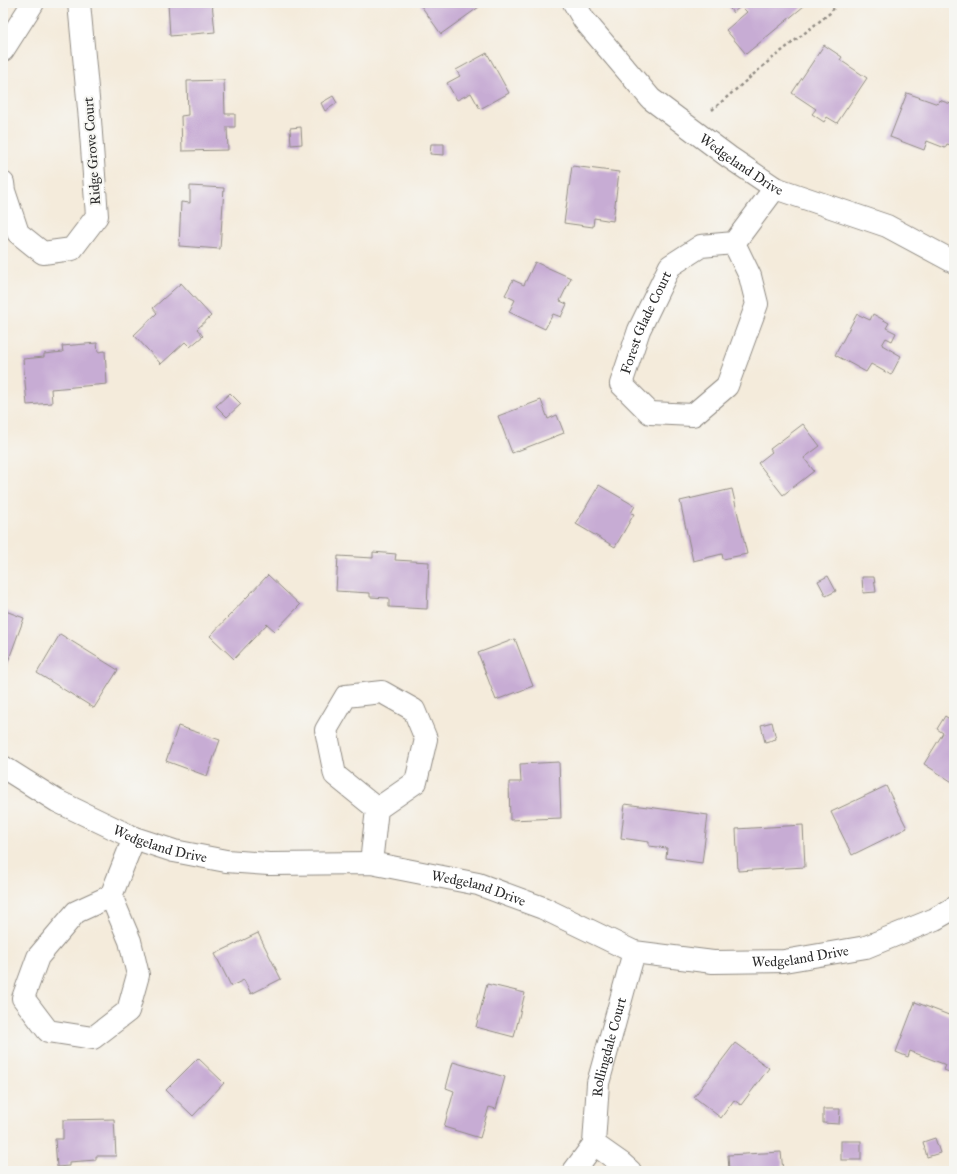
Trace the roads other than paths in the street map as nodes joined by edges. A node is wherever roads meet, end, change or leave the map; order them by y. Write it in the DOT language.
graph roads {
  1 [pos="33,3"];
  2 [pos="79,3"];
  3 [pos="574,3"];
  4 [pos="3,50"];
  5 [pos="3,183"];
  6 [pos="775,188"];
  7 [pos="734,243"];
  8 [pos="954,262"];
  9 [pos="3,767"];
  10 [pos="377,809"];
  11 [pos="134,838"];
  12 [pos="371,863"];
  13 [pos="111,896"];
  14 [pos="954,908"];
  15 [pos="634,952"];
  16 [pos="594,1144"];
  17 [pos="574,1171"];
  18 [pos="630,1171"];
  1 -- 4 [label="street"];
  2 -- 5 [label="street, Ridge Grove Court"];
  3 -- 6 [label="street, Wedgeland Drive"];
  6 -- 7 [label="street"];
  6 -- 8 [label="street, Wedgeland Drive"];
  7 -- 7 [label="street, Forest Glade Court"];
  9 -- 11 [label="street, Wedgeland Drive"];
  10 -- 10 [label="street"];
  10 -- 12 [label="street"];
  11 -- 12 [label="street, Wedgeland Drive"];
  11 -- 13 [label="street"];
  12 -- 15 [label="street, Wedgeland Drive"];
  13 -- 13 [label="street"];
  14 -- 15 [label="street, Wedgeland Drive"];
  15 -- 16 [label="street, Rollingdale Court"];
  16 -- 17 [label="street"];
  16 -- 18 [label="street"];
}
